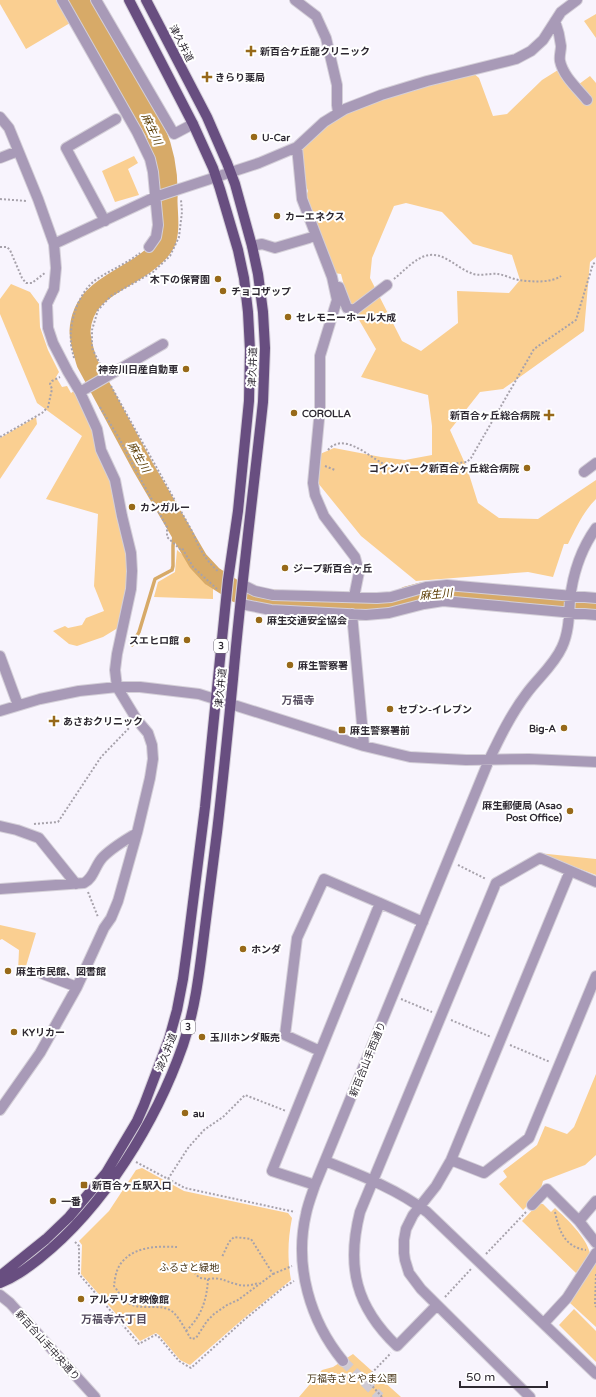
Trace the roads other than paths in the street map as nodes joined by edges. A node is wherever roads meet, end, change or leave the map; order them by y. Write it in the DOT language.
graph roads {
  1 [pos="62,0"];
  2 [pos="96,0"];
  3 [pos="129,0"];
  4 [pos="146,0"];
  5 [pos="295,0"];
  6 [pos="577,0"];
  7 [pos="555,21"];
  8 [pos="587,100"];
  9 [pos="338,112"];
  10 [pos="0,117"];
  11 [pos="116,119"];
  12 [pos="193,124"];
  13 [pos="297,146"];
  14 [pos="18,151"];
  15 [pos="0,158"];
  16 [pos="230,172"];
  17 [pos="216,177"];
  18 [pos="158,196"];
  19 [pos="105,221"];
  20 [pos="309,238"];
  21 [pos="54,244"];
  22 [pos="252,246"];
  23 [pos="149,247"];
  24 [pos="332,277"];
  25 [pos="387,285"];
  26 [pos="163,344"];
  27 [pos="80,392"];
  28 [pos="596,463"];
  29 [pos="584,472"];
  30 [pos="596,528"];
  31 [pos="243,586"];
  32 [pos="354,597"];
  33 [pos="570,598"];
  34 [pos="596,598"];
  35 [pos="241,602"];
  36 [pos="340,605"];
  37 [pos="569,612"];
  38 [pos="352,614"];
  39 [pos="596,616"];
  40 [pos="0,656"];
  41 [pos="117,687"];
  42 [pos="216,699"];
  43 [pos="231,704"];
  44 [pos="18,705"];
  45 [pos="0,711"];
  46 [pos="364,746"];
  47 [pos="489,760"];
  48 [pos="596,762"];
  49 [pos="0,826"];
  50 [pos="137,833"];
  51 [pos="570,871"];
  52 [pos="596,882"];
  53 [pos="80,884"];
  54 [pos="0,889"];
  55 [pos="380,903"];
  56 [pos="423,922"];
  57 [pos="43,974"];
  58 [pos="596,976"];
  59 [pos="77,987"];
  60 [pos="320,1051"];
  61 [pos="0,1110"];
  62 [pos="325,1160"];
  63 [pos="451,1160"];
  64 [pos="372,1181"];
  65 [pos="315,1185"];
  66 [pos="596,1201"];
  67 [pos="532,1205"];
  68 [pos="420,1207"];
  69 [pos="579,1221"];
  70 [pos="594,1249"];
  71 [pos="0,1276"];
  72 [pos="0,1283"];
  73 [pos="0,1295"];
  74 [pos="437,1305"];
  75 [pos="544,1323"];
  76 [pos="343,1361"];
  77 [pos="596,1374"];
  78 [pos="95,1397"];
  79 [pos="530,1397"];
  1 -- 18 [label="street"];
  2 -- 12 [label="street"];
  3 -- 12 [label="main road, 津久井道 / 3"];
  4 -- 16 [label="main road, 津久井道 / 3"];
  5 -- 9 [label="street"];
  6 -- 7 [label="street"];
  7 -- 8 [label="street"];
  7 -- 9 [label="street"];
  9 -- 13 [label="street"];
  10 -- 14 [label="street"];
  11 -- 19 [label="street"];
  12 -- 17 [label="main road, 津久井道 / 3"];
  13 -- 16 [label="street"];
  13 -- 24 [label="street"];
  14 -- 15 [label="street"];
  14 -- 21 [label="street"];
  16 -- 17 [label="street"];
  16 -- 22 [label="main road, 津久井道 / 3"];
  17 -- 18 [label="street"];
  17 -- 42 [label="main road, 津久井道 / 3"];
  18 -- 19 [label="street"];
  18 -- 23 [label="street"];
  19 -- 21 [label="street"];
  20 -- 22 [label="street"];
  21 -- 27 [label="street"];
  22 -- 31 [label="main road, 津久井道 / 3"];
  24 -- 25 [label="street"];
  24 -- 32 [label="street"];
  26 -- 27 [label="street"];
  27 -- 41 [label="street"];
  28 -- 29 [label="street"];
  30 -- 33 [label="street, 新百合山手西通り"];
  31 -- 35 [label="main road, 津久井道 / 3"];
  31 -- 36 [label="street"];
  32 -- 33 [label="street"];
  32 -- 36 [label="street"];
  33 -- 34 [label="street"];
  33 -- 37 [label="street, 新百合山手西通り"];
  35 -- 36 [label="street"];
  35 -- 43 [label="main road, 津久井道 / 3"];
  36 -- 38 [label="street"];
  37 -- 38 [label="street"];
  37 -- 39 [label="street"];
  37 -- 47 [label="street, 新百合山手西通り"];
  38 -- 46 [label="street"];
  40 -- 44 [label="street"];
  41 -- 42 [label="street"];
  41 -- 44 [label="street"];
  41 -- 50 [label="street"];
  42 -- 43 [label="street"];
  42 -- 71 [label="main road, 津久井道 / 3"];
  43 -- 46 [label="street"];
  43 -- 72 [label="main road, 津久井道 / 3"];
  44 -- 45 [label="street"];
  46 -- 47 [label="street"];
  47 -- 48 [label="street"];
  47 -- 56 [label="street, 新百合山手西通り"];
  49 -- 53 [label="street"];
  50 -- 53 [label="street"];
  50 -- 59 [label="street"];
  51 -- 52 [label="street"];
  51 -- 63 [label="street"];
  51 -- 64 [label="street"];
  53 -- 54 [label="street"];
  55 -- 56 [label="street"];
  55 -- 60 [label="street"];
  55 -- 60 [label="street"];
  56 -- 62 [label="street, 新百合山手西通り"];
  57 -- 59 [label="street"];
  58 -- 63 [label="street"];
  59 -- 61 [label="street"];
  60 -- 65 [label="street"];
  62 -- 64 [label="street"];
  62 -- 65 [label="street, 新百合山手西通り"];
  63 -- 68 [label="street"];
  64 -- 68 [label="street"];
  64 -- 74 [label="street"];
  65 -- 76 [label="street, 新百合山手西通り"];
  66 -- 69 [label="street"];
  67 -- 69 [label="street"];
  68 -- 74 [label="street"];
  68 -- 75 [label="street"];
  69 -- 70 [label="street"];
  70 -- 75 [label="street"];
  73 -- 78 [label="street, 新百合山手中央通り"];
  74 -- 79 [label="street"];
  75 -- 77 [label="street"];
}
